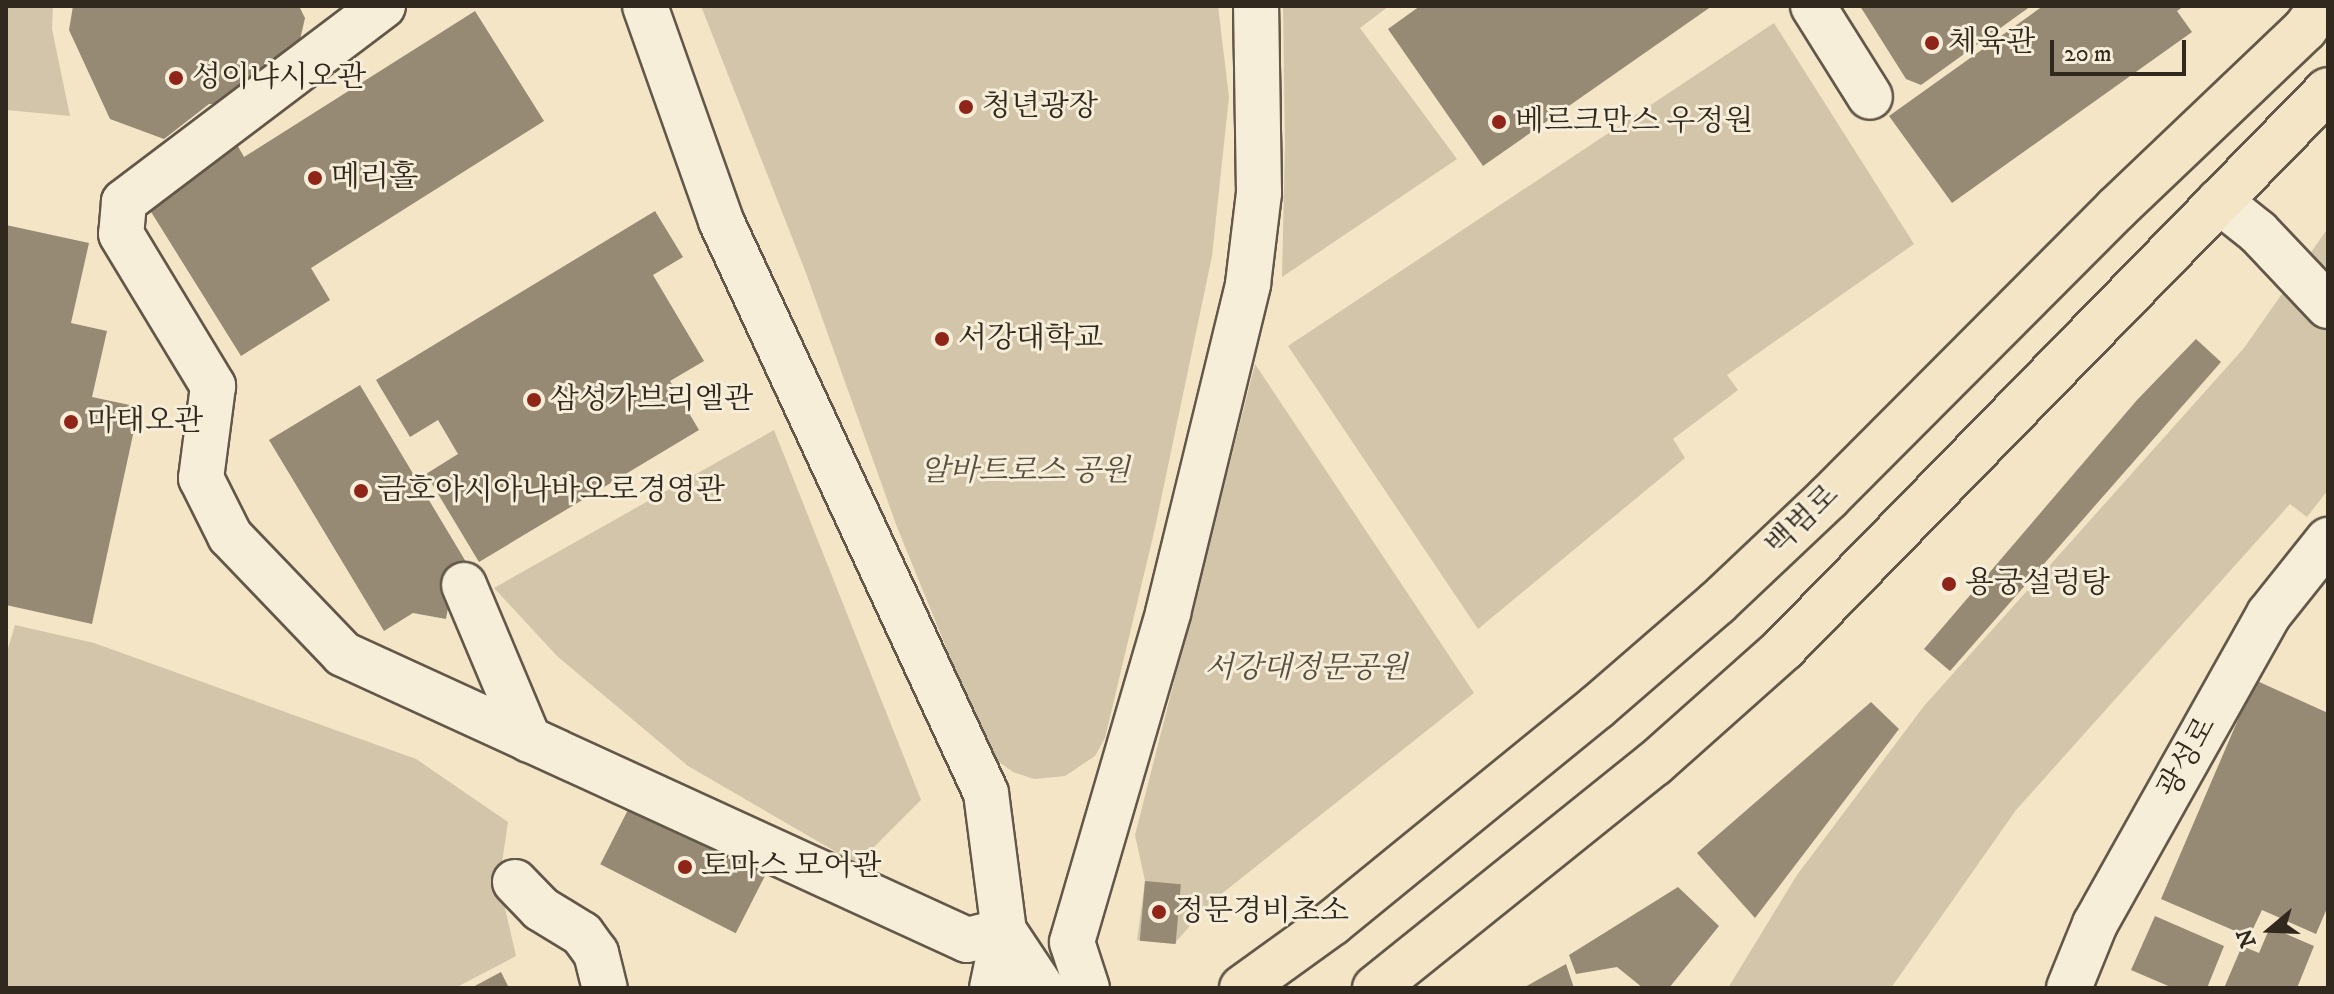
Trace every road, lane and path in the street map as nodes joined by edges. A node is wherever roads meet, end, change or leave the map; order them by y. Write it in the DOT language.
graph roads {
  1 [pos="383,6"];
  2 [pos="645,6"];
  3 [pos="1256,6"];
  4 [pos="1813,6"];
  5 [pos="2322,6"];
  6 [pos="2328,90"];
  7 [pos="1870,97"];
  8 [pos="2232,101"];
  9 [pos="2219,201"];
  10 [pos="2020,305"];
  11 [pos="2328,306"];
  12 [pos="2016,410"];
  13 [pos="2328,540"];
  14 [pos="464,585"];
  15 [pos="529,740"];
  16 [pos="515,882"];
  17 [pos="1004,931"];
  18 [pos="1088,985"];
  19 [pos="605,988"];
  20 [pos="992,988"];
  21 [pos="1042,988"];
  22 [pos="1242,988"];
  23 [pos="1375,988"];
  24 [pos="2069,988"];
  1 -- 15 [label="street"];
  2 -- 17 [label="street"];
  3 -- 18 [label="street"];
  4 -- 7 [label="street"];
  5 -- 8 [label="main road, 백범로"];
  6 -- 9 [label="main road"];
  8 -- 9 [label="main road"];
  8 -- 10 [label="main road, 백범로"];
  9 -- 11 [label="street"];
  9 -- 12 [label="main road"];
  10 -- 12 [label="main road"];
  10 -- 22 [label="main road, 백범로"];
  12 -- 23 [label="main road"];
  13 -- 24 [label="street, 광성로"];
  14 -- 15 [label="street"];
  15 -- 17 [label="street"];
  16 -- 19 [label="street"];
  17 -- 20 [label="street"];
  17 -- 21 [label="street"];
}
